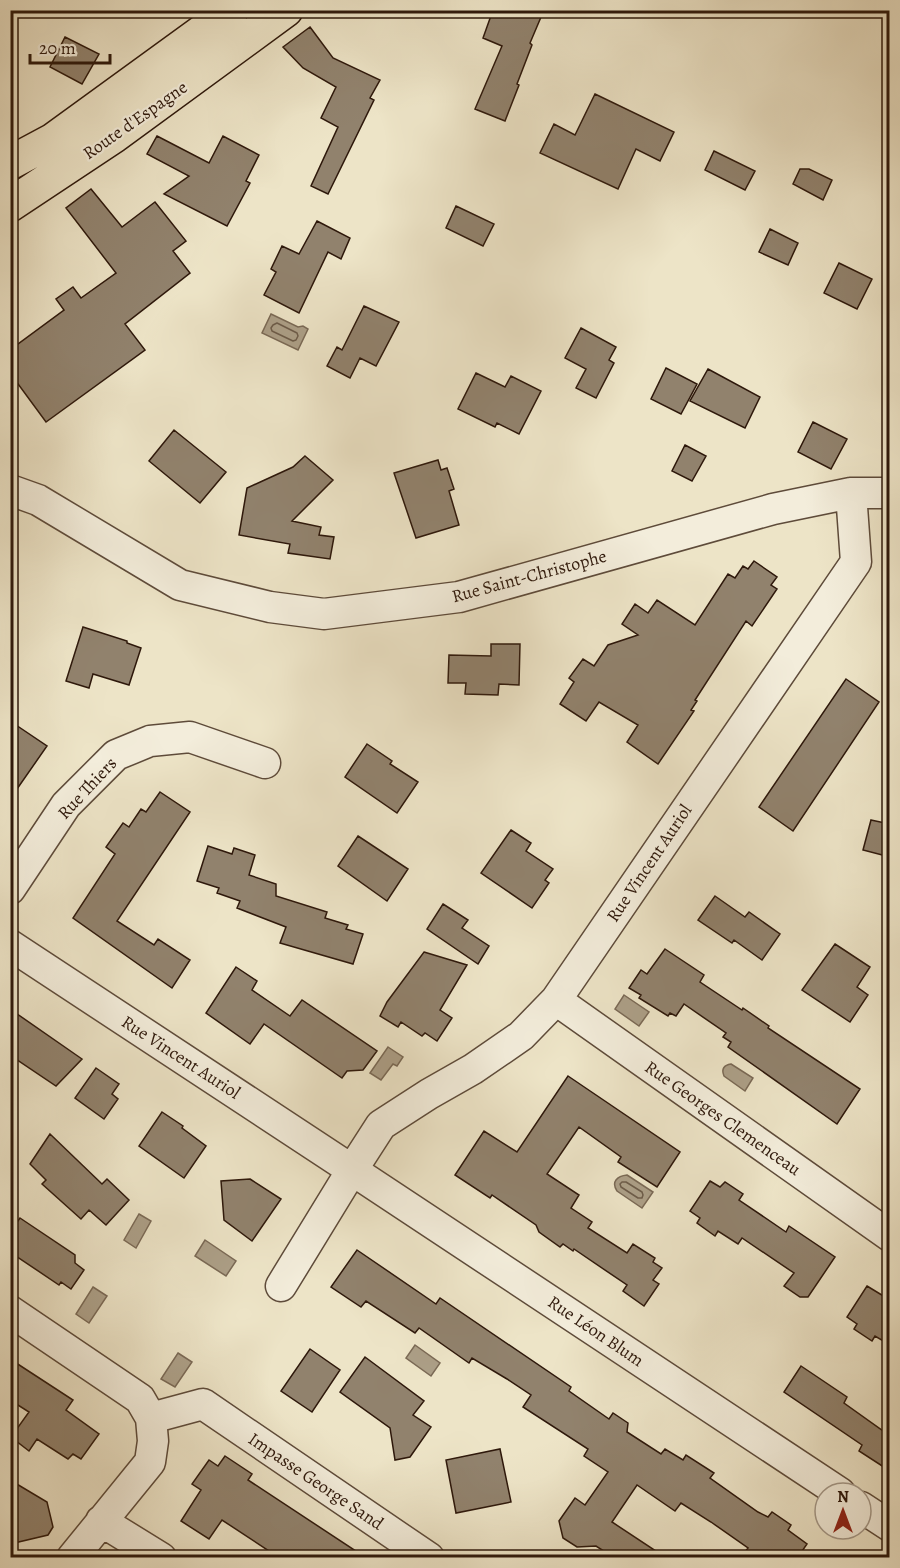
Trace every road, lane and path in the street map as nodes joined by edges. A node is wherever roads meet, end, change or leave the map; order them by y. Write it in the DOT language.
graph roads {
  1 [pos="232,10"];
  2 [pos="286,10"];
  3 [pos="10,163"];
  4 [pos="10,205"];
  5 [pos="10,490"];
  6 [pos="851,493"];
  7 [pos="890,493"];
  8 [pos="265,763"];
  9 [pos="10,889"];
  10 [pos="10,945"];
  11 [pos="556,1000"];
  12 [pos="352,1170"];
  13 [pos="890,1236"];
  14 [pos="281,1286"];
  15 [pos="10,1311"];
  16 [pos="151,1418"];
  17 [pos="822,1481"];
  18 [pos="873,1515"];
  19 [pos="101,1521"];
  20 [pos="890,1526"];
  21 [pos="72,1557"];
  22 [pos="160,1557"];
  23 [pos="429,1557"];
  1 -- 3 [label="main road, Route d'Espagne"];
  2 -- 4 [label="main road, Route d'Espagne"];
  5 -- 6 [label="street, Rue Saint-Christophe"];
  6 -- 7 [label="street, Rue Saint-Christophe"];
  6 -- 11 [label="street, Rue Vincent Auriol"];
  8 -- 9 [label="street, Rue Thiers"];
  10 -- 12 [label="street, Rue Vincent Auriol"];
  11 -- 12 [label="street, Rue Vincent Auriol"];
  11 -- 13 [label="street, Rue Georges Clemenceau"];
  12 -- 14 [label="street, Rue Vincent Auriol"];
  12 -- 17 [label="street, Rue Léon Blum"];
  15 -- 16 [label="street"];
  16 -- 19 [label="street"];
  16 -- 23 [label="street, Impasse George Sand"];
  18 -- 20 [label="street"];
  19 -- 21 [label="street"];
  19 -- 22 [label="street"];
}
